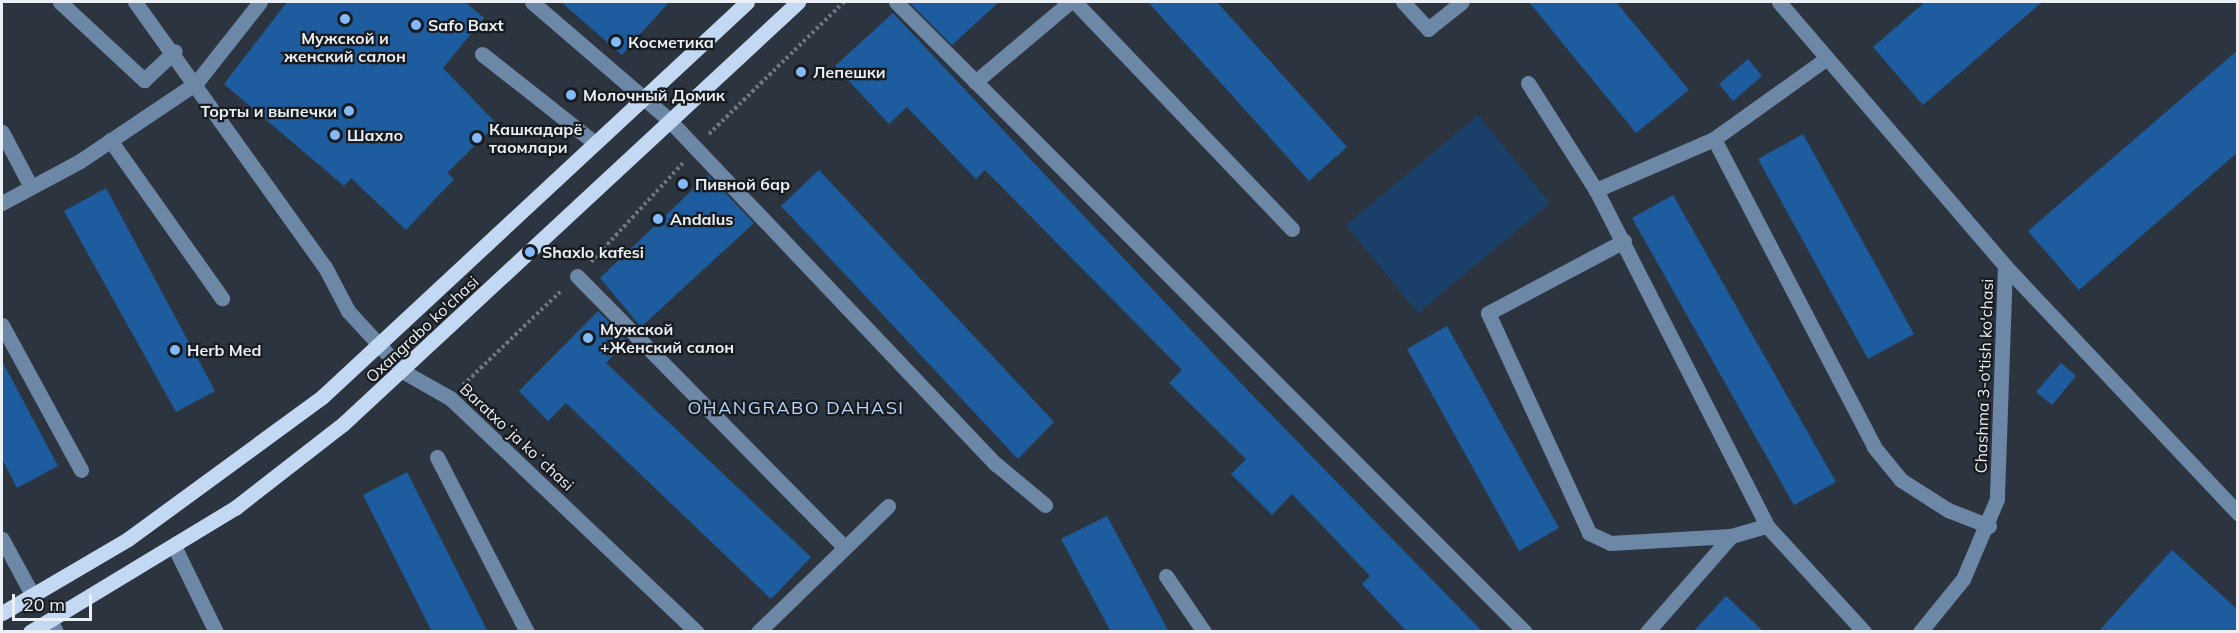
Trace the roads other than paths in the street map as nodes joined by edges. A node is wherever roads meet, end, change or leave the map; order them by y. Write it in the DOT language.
graph roads {
  1 [pos="60,2"];
  2 [pos="135,2"];
  3 [pos="260,2"];
  4 [pos="532,2"];
  5 [pos="747,2"];
  6 [pos="798,2"];
  7 [pos="896,2"];
  8 [pos="1070,2"];
  9 [pos="1076,2"];
  10 [pos="1403,2"];
  11 [pos="1462,2"];
  12 [pos="1779,2"];
  13 [pos="175,51"];
  14 [pos="482,54"];
  15 [pos="1827,58"];
  16 [pos="975,82"];
  17 [pos="196,83"];
  18 [pos="1528,83"];
  19 [pos="643,97"];
  20 [pos="669,120"];
  21 [pos="2,132"];
  22 [pos="1714,139"];
  23 [pos="110,140"];
  24 [pos="594,142"];
  25 [pos="31,187"];
  26 [pos="1596,190"];
  27 [pos="2,203"];
  28 [pos="1292,229"];
  29 [pos="1624,241"];
  30 [pos="2005,266"];
  31 [pos="577,276"];
  32 [pos="222,298"];
  33 [pos="2,325"];
  34 [pos="381,347"];
  35 [pos="404,372"];
  36 [pos="437,457"];
  37 [pos="81,470"];
  38 [pos="1045,504"];
  39 [pos="888,506"];
  40 [pos="2238,513"];
  41 [pos="1767,526"];
  42 [pos="1989,526"];
  43 [pos="1731,536"];
  44 [pos="2,539"];
  45 [pos="844,547"];
  46 [pos="175,548"];
  47 [pos="1166,576"];
  48 [pos="33,596"];
  49 [pos="2,613"];
  50 [pos="53,626"];
  51 [pos="30,632"];
  52 [pos="216,632"];
  53 [pos="527,632"];
  54 [pos="697,632"];
  55 [pos="759,632"];
  56 [pos="1204,632"];
  57 [pos="1525,632"];
  58 [pos="1647,632"];
  59 [pos="1864,632"];
  60 [pos="1920,632"];
  1 -- 13 [label="street"];
  2 -- 13 [label="street, Baratxoʻja koʻchasi"];
  3 -- 17 [label="street"];
  4 -- 19 [label="street"];
  5 -- 19 [label="main road, Oxangrabo ko'chasi"];
  6 -- 20 [label="main road, Oxangrabo ko'chasi"];
  7 -- 16 [label="street"];
  8 -- 16 [label="street"];
  9 -- 28 [label="street"];
  10 -- 11 [label="street"];
  12 -- 15 [label="street, Chashma 3-o'tish ko'chasi"];
  13 -- 17 [label="street, Baratxoʻja koʻchasi"];
  14 -- 24 [label="street"];
  15 -- 22 [label="street"];
  15 -- 30 [label="street, Chashma 3-o'tish ko'chasi"];
  16 -- 57 [label="street"];
  17 -- 23 [label="street"];
  17 -- 34 [label="street, Baratxoʻja koʻchasi"];
  18 -- 26 [label="street"];
  19 -- 20 [label="street"];
  19 -- 24 [label="main road, Oxangrabo ko'chasi"];
  20 -- 35 [label="main road, Oxangrabo ko'chasi"];
  20 -- 38 [label="street"];
  21 -- 25 [label="street"];
  22 -- 26 [label="street"];
  22 -- 42 [label="street"];
  23 -- 25 [label="street"];
  23 -- 32 [label="street"];
  24 -- 34 [label="main road, Oxangrabo ko'chasi"];
  25 -- 27 [label="street"];
  26 -- 29 [label="street"];
  29 -- 41 [label="street"];
  29 -- 43 [label="street"];
  30 -- 40 [label="street"];
  30 -- 42 [label="street, Chashma 3-o'tish ko'chasi"];
  31 -- 45 [label="street"];
  33 -- 37 [label="street"];
  34 -- 35 [label="street, Baratxoʻja koʻchasi"];
  34 -- 48 [label="main road, Oxangrabo ko'chasi"];
  35 -- 46 [label="main road, Oxangrabo ko'chasi"];
  35 -- 54 [label="street, Baratxoʻja koʻchasi"];
  36 -- 53 [label="street"];
  39 -- 45 [label="street"];
  41 -- 43 [label="street"];
  41 -- 59 [label="street"];
  42 -- 60 [label="street, Chashma 3-o'tish ko'chasi"];
  43 -- 58 [label="street"];
  44 -- 48 [label="street"];
  45 -- 55 [label="street"];
  46 -- 50 [label="main road, Oxangrabo ko'chasi"];
  46 -- 52 [label="street"];
  47 -- 56 [label="street"];
  48 -- 49 [label="main road, Oxangrabo ko'chasi"];
  50 -- 51 [label="main road, Oxangrabo ko'chasi"];
}
